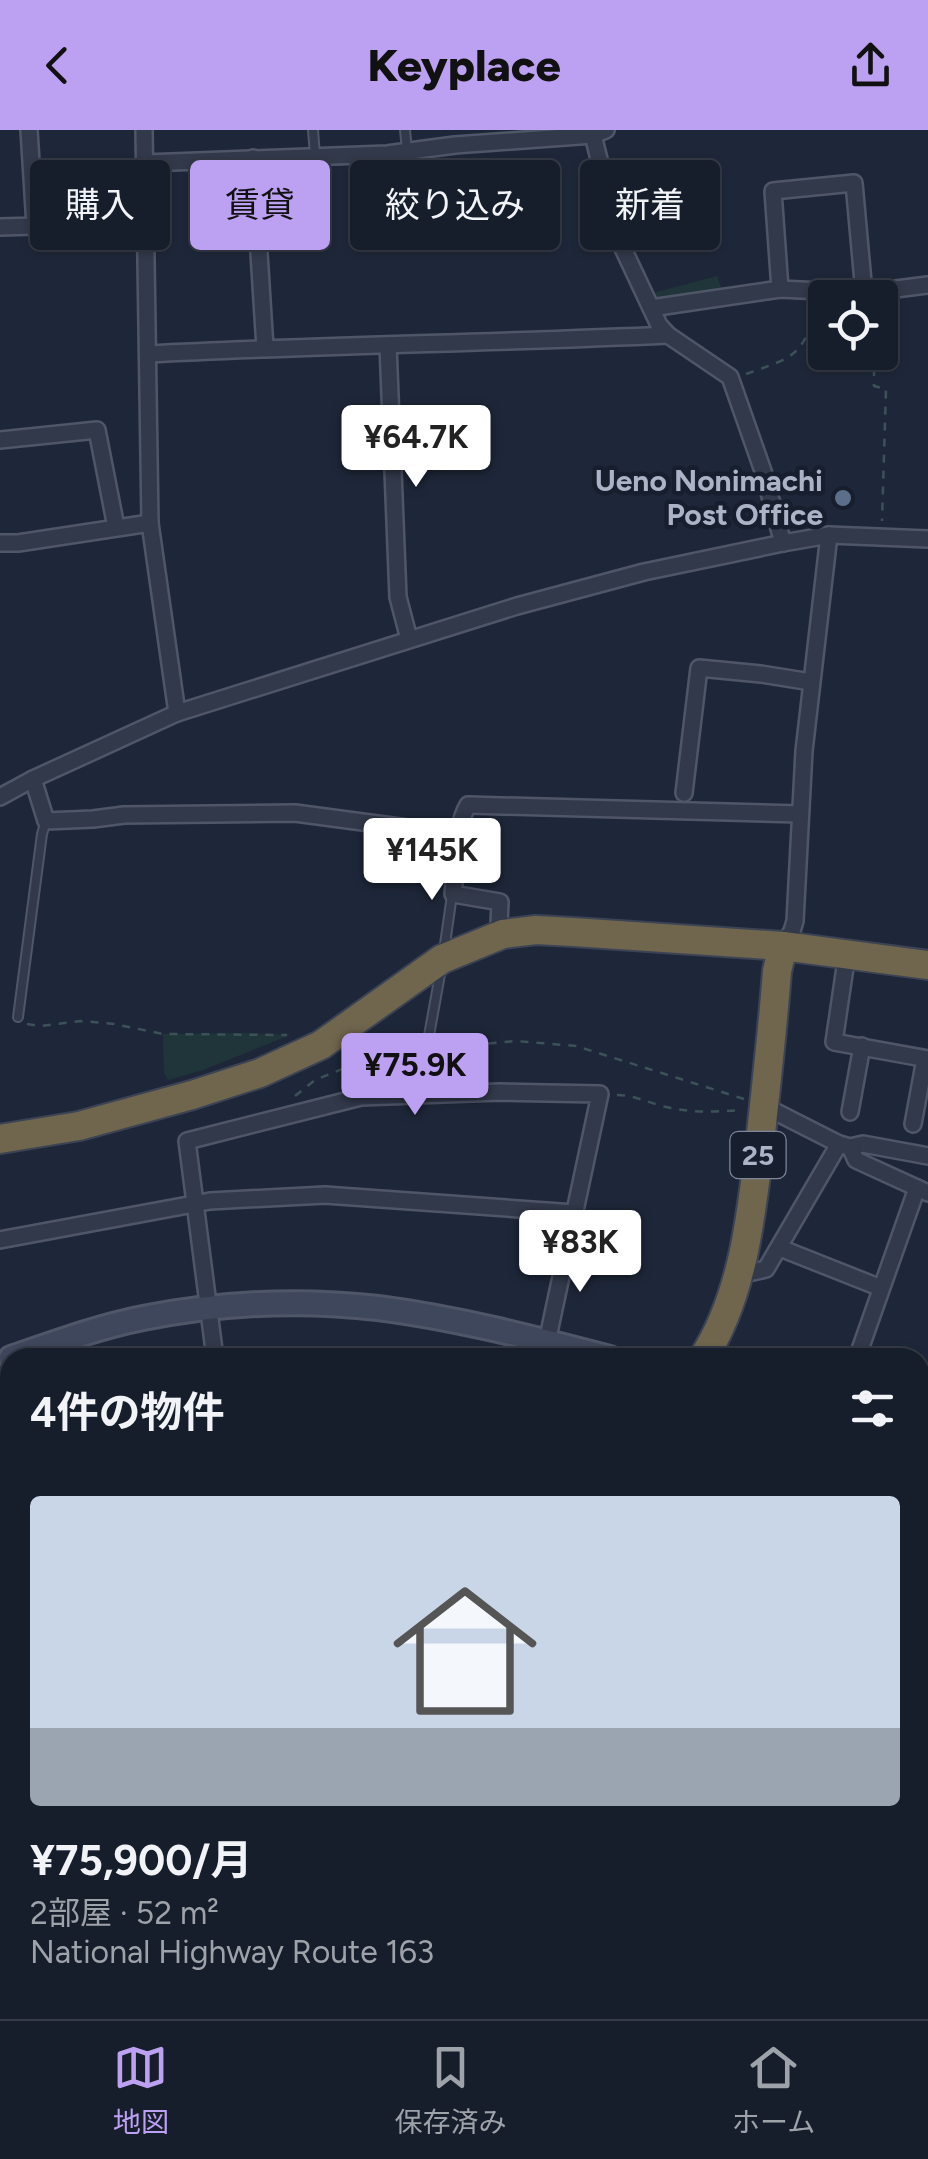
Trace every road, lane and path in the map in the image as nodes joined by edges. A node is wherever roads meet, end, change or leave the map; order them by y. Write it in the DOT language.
graph roads {
  1 [pos="29,130"];
  2 [pos="144,130"];
  3 [pos="313,130"];
  4 [pos="405,130"];
  5 [pos="596,132"];
  6 [pos="407,152"];
  7 [pos="315,156"];
  8 [pos="253,158"];
  9 [pos="144,160"];
  10 [pos="170,162"];
  11 [pos="0,227"];
  12 [pos="146,250"];
  13 [pos="863,280"];
  14 [pos="928,285"];
  15 [pos="780,289"];
  16 [pos="898,289"];
  17 [pos="808,290"];
  18 [pos="651,308"];
  19 [pos="668,334"];
  20 [pos="808,336"];
  21 [pos="388,345"];
  22 [pos="264,348"];
  23 [pos="148,354"];
  24 [pos="874,370"];
  25 [pos="730,377"];
  26 [pos="0,440"];
  27 [pos="150,523"];
  28 [pos="116,527"];
  29 [pos="830,535"];
  30 [pos="882,537"];
  31 [pos="928,539"];
  32 [pos="782,542"];
  33 [pos="0,543"];
  34 [pos="408,639"];
  35 [pos="811,682"];
  36 [pos="177,712"];
  37 [pos="33,779"];
  38 [pos="684,794"];
  39 [pos="0,797"];
  40 [pos="800,814"];
  41 [pos="46,822"];
  42 [pos="460,835"];
  43 [pos="452,894"];
  44 [pos="503,934"];
  45 [pos="783,946"];
  46 [pos="847,954"];
  47 [pos="442,959"];
  48 [pos="928,965"];
  49 [pos="18,1017"];
  50 [pos="292,1038"];
  51 [pos="329,1039"];
  52 [pos="428,1041"];
  53 [pos="862,1046"];
  54 [pos="403,1052"];
  55 [pos="927,1059"];
  56 [pos="600,1094"];
  57 [pos="754,1105"];
  58 [pos="850,1112"];
  59 [pos="283,1117"];
  60 [pos="912,1124"];
  61 [pos="0,1139"];
  62 [pos="845,1145"];
  63 [pos="928,1156"];
  64 [pos="922,1190"];
  65 [pos="194,1204"];
  66 [pos="575,1213"];
  67 [pos="0,1240"];
  68 [pos="780,1248"];
  69 [pos="740,1269"];
  70 [pos="881,1288"];
  71 [pos="208,1308"];
  72 [pos="41,1348"];
  73 [pos="214,1348"];
  74 [pos="537,1348"];
  75 [pos="543,1348"];
  76 [pos="709,1348"];
  77 [pos="860,1348"];
  1 -- 11 [label="street"];
  2 -- 9 [label="street"];
  3 -- 7 [label="lane"];
  4 -- 6 [label="lane"];
  5 -- 6 [label="street"];
  5 -- 18 [label="street"];
  6 -- 7 [label="street"];
  7 -- 8 [label="street"];
  8 -- 10 [label="street"];
  8 -- 22 [label="street"];
  12 -- 23 [label="street"];
  13 -- 15 [label="street"];
  14 -- 16 [label="street"];
  15 -- 17 [label="street"];
  15 -- 18 [label="street"];
  18 -- 19 [label="street"];
  19 -- 21 [label="street"];
  19 -- 25 [label="street"];
  20 -- 25 [label="path"];
  21 -- 22 [label="street"];
  21 -- 34 [label="street"];
  22 -- 23 [label="street"];
  23 -- 27 [label="street"];
  24 -- 30 [label="path"];
  25 -- 32 [label="street"];
  26 -- 28 [label="street"];
  27 -- 28 [label="street"];
  27 -- 36 [label="street"];
  28 -- 33 [label="street"];
  29 -- 30 [label="street"];
  29 -- 32 [label="street"];
  29 -- 35 [label="street"];
  30 -- 31 [label="street"];
  32 -- 34 [label="street"];
  34 -- 36 [label="street"];
  35 -- 38 [label="street"];
  35 -- 40 [label="street"];
  36 -- 37 [label="street"];
  37 -- 39 [label="street"];
  37 -- 41 [label="street"];
  40 -- 42 [label="street"];
  40 -- 45 [label="street"];
  41 -- 42 [label="street"];
  41 -- 49 [label="lane"];
  42 -- 43 [label="street"];
  43 -- 44 [label="street"];
  43 -- 47 [label="lane"];
  44 -- 45 [label="highway"];
  44 -- 47 [label="highway"];
  45 -- 46 [label="highway"];
  45 -- 57 [label="highway, 25"];
  46 -- 48 [label="highway"];
  46 -- 53 [label="street"];
  47 -- 51 [label="highway"];
  47 -- 52 [label="lane"];
  49 -- 50 [label="path"];
  51 -- 54 [label="lane"];
  51 -- 61 [label="highway"];
  52 -- 54 [label="lane"];
  52 -- 57 [label="path"];
  53 -- 55 [label="street"];
  53 -- 58 [label="street"];
  54 -- 59 [label="path"];
  55 -- 60 [label="street"];
  56 -- 57 [label="path"];
  56 -- 59 [label="street"];
  56 -- 66 [label="street"];
  57 -- 62 [label="street"];
  57 -- 69 [label="highway, 25"];
  59 -- 65 [label="street"];
  62 -- 63 [label="street"];
  62 -- 64 [label="street"];
  62 -- 68 [label="street"];
  64 -- 70 [label="street"];
  65 -- 66 [label="street"];
  65 -- 67 [label="street"];
  65 -- 71 [label="street"];
  66 -- 75 [label="street"];
  68 -- 69 [label="street"];
  68 -- 70 [label="street"];
  69 -- 76 [label="highway, 25"];
  70 -- 77 [label="street"];
  71 -- 72 [label="street"];
  71 -- 73 [label="street"];
  71 -- 74 [label="street"];
}
